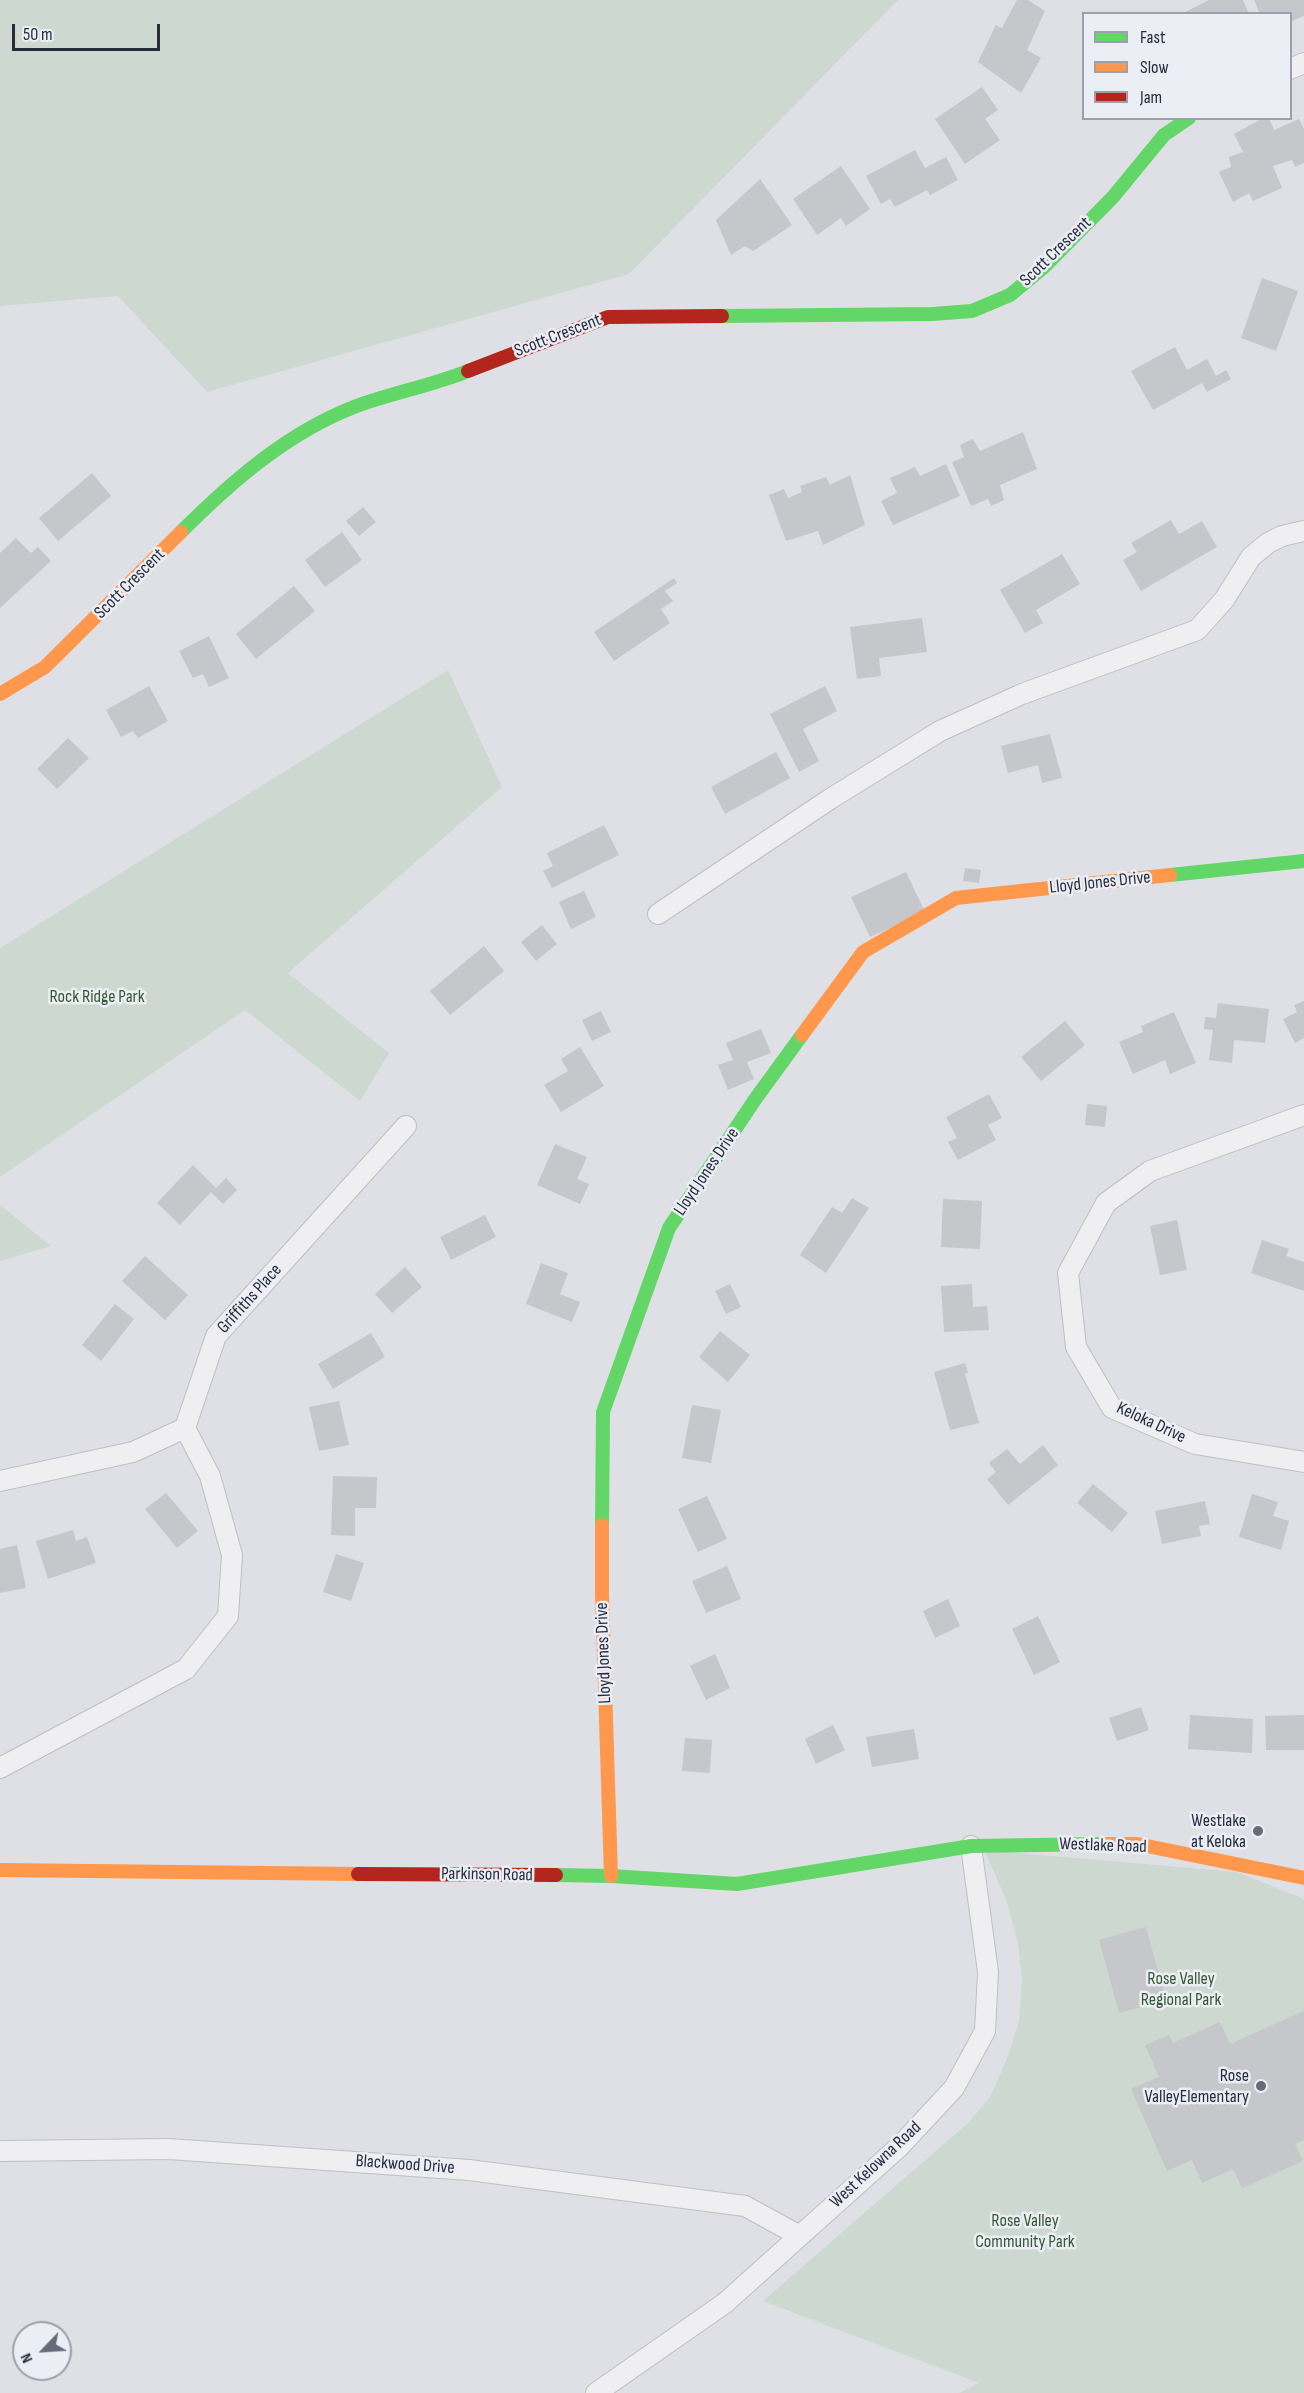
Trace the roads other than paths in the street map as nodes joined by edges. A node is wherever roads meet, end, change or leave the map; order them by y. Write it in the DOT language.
graph roads {
  1 [pos="1186,120"];
  2 [pos="1304,531"];
  3 [pos="0,694"];
  4 [pos="1304,861"];
  5 [pos="658,914"];
  6 [pos="1304,1116"];
  7 [pos="406,1126"];
  8 [pos="185,1428"];
  9 [pos="1304,1462"];
  10 [pos="0,1481"];
  11 [pos="0,1768"];
  12 [pos="971,1846"];
  13 [pos="0,1870"];
  14 [pos="611,1876"];
  15 [pos="1304,1878"];
  16 [pos="0,2151"];
  17 [pos="800,2236"];
  18 [pos="596,2393"];
  1 -- 3 [label="street, Scott Crescent"];
  2 -- 5 [label="street"];
  4 -- 14 [label="street, Lloyd Jones Drive"];
  6 -- 9 [label="street, Keloka Drive"];
  7 -- 8 [label="street, Griffiths Place"];
  8 -- 10 [label="street"];
  8 -- 11 [label="street"];
  12 -- 14 [label="street, Parkinson Road"];
  12 -- 15 [label="street, Westlake Road"];
  12 -- 17 [label="street, West Kelowna Road"];
  13 -- 14 [label="street, Parkinson Road"];
  16 -- 17 [label="street, Blackwood Drive"];
  17 -- 18 [label="street, West Kelowna Road"];
}
